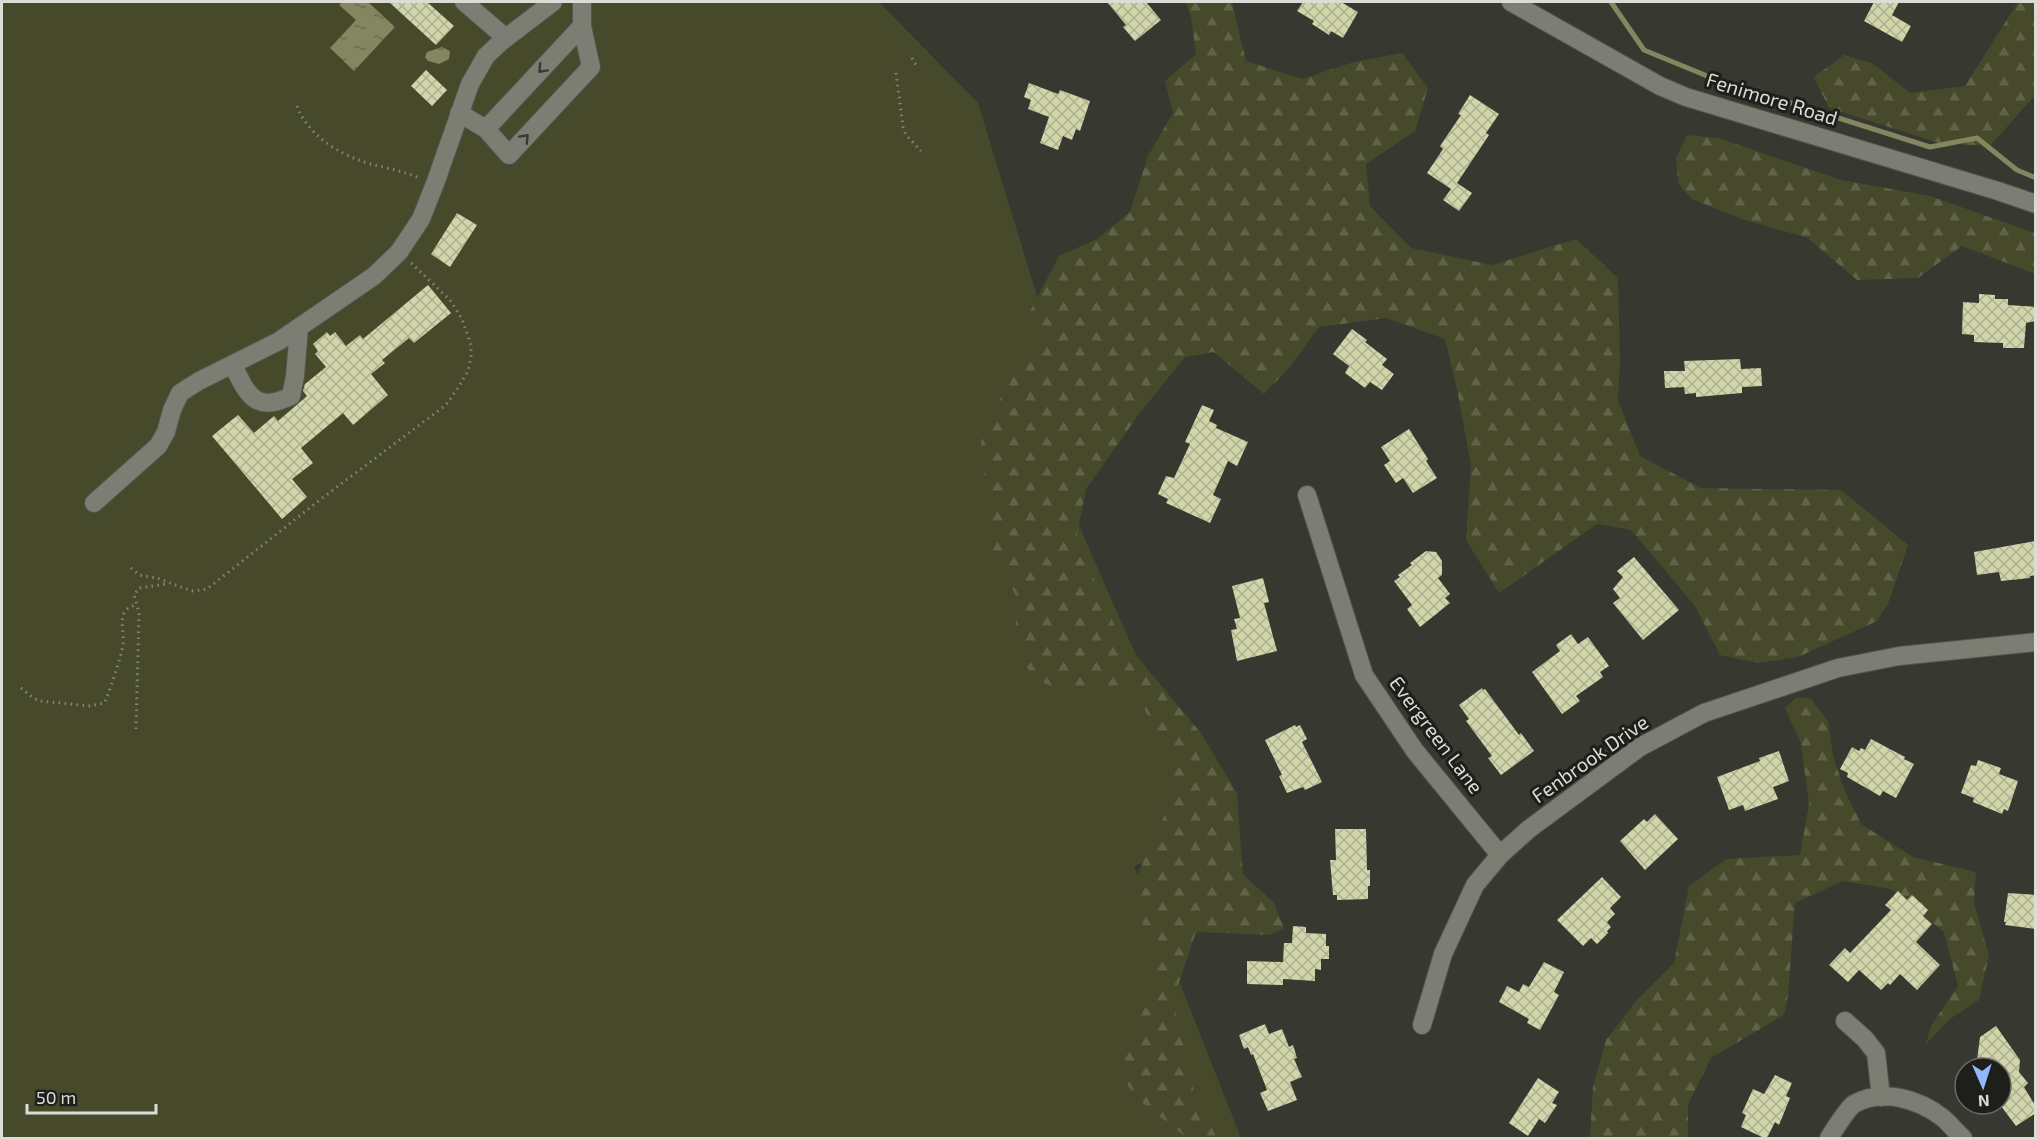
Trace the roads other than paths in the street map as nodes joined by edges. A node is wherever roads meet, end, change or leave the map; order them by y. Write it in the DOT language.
graph roads {
  1 [pos="464,2"];
  2 [pos="553,2"];
  3 [pos="582,2"];
  4 [pos="1511,2"];
  5 [pos="582,26"];
  6 [pos="506,38"];
  7 [pos="459,113"];
  8 [pos="486,129"];
  9 [pos="2036,204"];
  10 [pos="299,328"];
  11 [pos="233,365"];
  12 [pos="1307,495"];
  13 [pos="94,503"];
  14 [pos="2036,642"];
  15 [pos="1500,855"];
  16 [pos="1845,1021"];
  17 [pos="1422,1025"];
  18 [pos="1881,1096"];
  19 [pos="1829,1138"];
  20 [pos="1963,1138"];
  1 -- 6 [label="street"];
  2 -- 6 [label="street"];
  3 -- 5 [label="street"];
  4 -- 9 [label="street, Fenimore Road"];
  5 -- 8 [label="street, one-way"];
  8 -- 5 [label="street, one-way"];
  6 -- 7 [label="street"];
  7 -- 8 [label="street"];
  7 -- 10 [label="street"];
  10 -- 11 [label="street"];
  10 -- 11 [label="street"];
  11 -- 13 [label="street"];
  12 -- 15 [label="street, Evergreen Lane"];
  14 -- 15 [label="street, Fenbrook Drive"];
  15 -- 17 [label="street, Fenbrook Drive"];
  16 -- 18 [label="street"];
  18 -- 19 [label="street"];
  18 -- 20 [label="street"];
}
